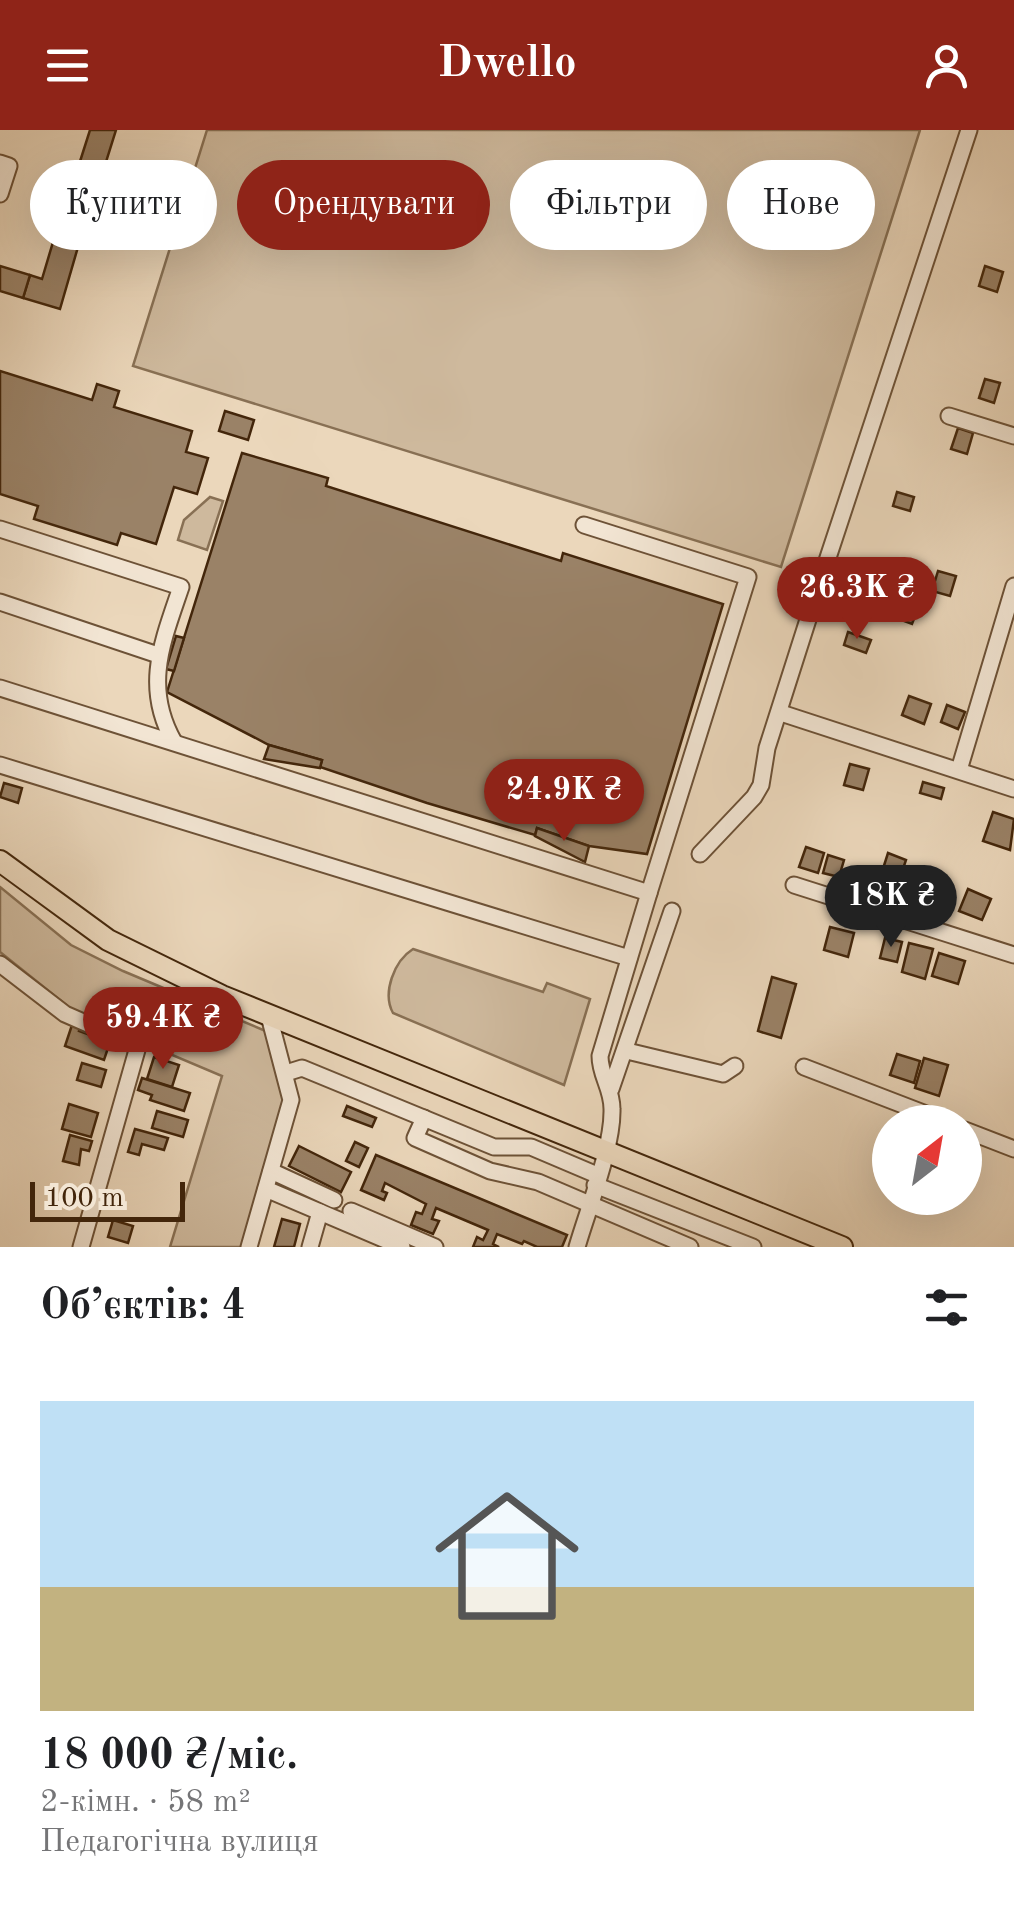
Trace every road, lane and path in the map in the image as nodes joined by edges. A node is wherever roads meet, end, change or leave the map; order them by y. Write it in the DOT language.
graph roads {
  1 [pos="969,130"];
  2 [pos="0,163"];
  3 [pos="0,194"];
  4 [pos="948,416"];
  5 [pos="1014,436"];
  6 [pos="584,525"];
  7 [pos="0,529"];
  8 [pos="1014,586"];
  9 [pos="0,602"];
  10 [pos="1009,620"];
  11 [pos="158,655"];
  12 [pos="0,688"];
  13 [pos="780,713"];
  14 [pos="174,742"];
  15 [pos="0,764"];
  16 [pos="958,770"];
  17 [pos="1014,790"];
  18 [pos="700,854"];
  19 [pos="0,861"];
  20 [pos="794,885"];
  21 [pos="649,893"];
  22 [pos="672,911"];
  23 [pos="1014,955"];
  24 [pos="629,958"];
  25 [pos="0,964"];
  26 [pos="269,1016"];
  27 [pos="627,1051"];
  28 [pos="735,1066"];
  29 [pos="804,1067"];
  30 [pos="286,1073"];
  31 [pos="612,1089"];
  32 [pos="903,1105"];
  33 [pos="424,1118"];
  34 [pos="982,1136"];
  35 [pos="1014,1148"];
  36 [pos="604,1151"];
  37 [pos="272,1171"];
  38 [pos="596,1180"];
  39 [pos="266,1189"];
  40 [pos="334,1200"];
  41 [pos="589,1205"];
  42 [pos="351,1211"];
  43 [pos="320,1212"];
  44 [pos="81,1247"];
  45 [pos="249,1247"];
  46 [pos="310,1247"];
  47 [pos="402,1247"];
  48 [pos="435,1247"];
  49 [pos="577,1247"];
  50 [pos="690,1247"];
  51 [pos="753,1247"];
  52 [pos="842,1247"];
  1 -- 13 [label="street"];
  2 -- 3 [label="street"];
  4 -- 5 [label="street"];
  6 -- 21 [label="street"];
  7 -- 11 [label="street"];
  8 -- 10 [label="street"];
  9 -- 11 [label="street"];
  10 -- 16 [label="street"];
  11 -- 14 [label="street"];
  12 -- 14 [label="street"];
  13 -- 16 [label="street"];
  13 -- 18 [label="street"];
  14 -- 21 [label="street"];
  15 -- 24 [label="street"];
  16 -- 17 [label="street"];
  19 -- 26 [label="highway"];
  20 -- 23 [label="street"];
  21 -- 24 [label="street"];
  22 -- 27 [label="street"];
  24 -- 31 [label="street"];
  25 -- 44 [label="street"];
  26 -- 30 [label="street"];
  26 -- 36 [label="highway"];
  27 -- 28 [label="street"];
  27 -- 31 [label="street"];
  29 -- 32 [label="street"];
  30 -- 33 [label="street"];
  30 -- 37 [label="street"];
  31 -- 36 [label="street"];
  33 -- 38 [label="street"];
  33 -- 41 [label="street"];
  34 -- 35 [label="street"];
  36 -- 38 [label="street"];
  36 -- 52 [label="highway"];
  37 -- 39 [label="street"];
  37 -- 40 [label="street"];
  38 -- 41 [label="street"];
  38 -- 51 [label="street"];
  39 -- 43 [label="street"];
  39 -- 45 [label="street"];
  41 -- 49 [label="street"];
  41 -- 50 [label="street"];
  42 -- 48 [label="street"];
  43 -- 46 [label="street"];
  43 -- 47 [label="street"];
}
